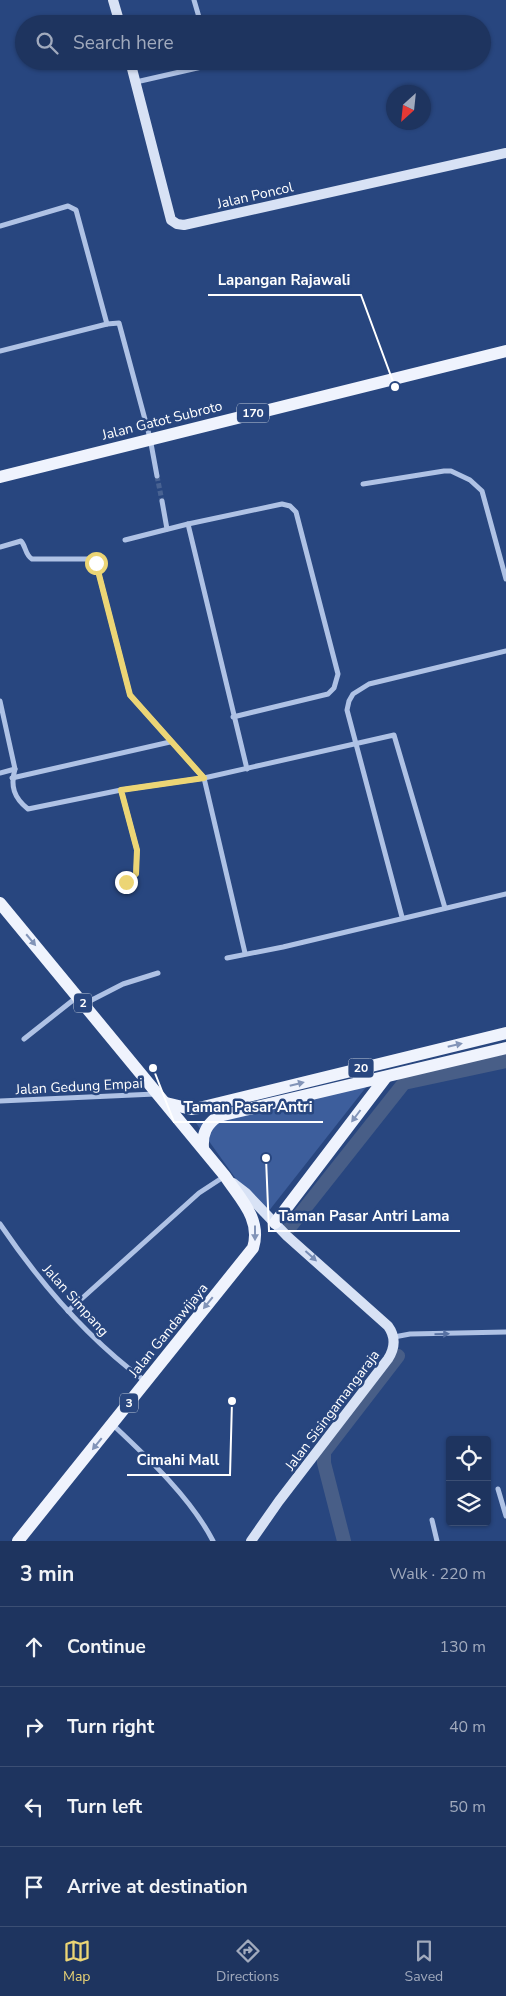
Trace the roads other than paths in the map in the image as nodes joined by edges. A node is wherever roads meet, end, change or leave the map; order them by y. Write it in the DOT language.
graph roads {
  1 [pos="113,0"];
  2 [pos="194,0"];
  3 [pos="117,15"];
  4 [pos="198,15"];
  5 [pos="132,70"];
  6 [pos="188,70"];
  7 [pos="135,82"];
  8 [pos="506,153"];
  9 [pos="0,226"];
  10 [pos="107,324"];
  11 [pos="506,351"];
  12 [pos="0,352"];
  13 [pos="150,438"];
  14 [pos="1,473"];
  15 [pos="157,476"];
  16 [pos="362,484"];
  17 [pos="162,501"];
  18 [pos="188,524"];
  19 [pos="167,529"];
  20 [pos="125,540"];
  21 [pos="0,547"];
  22 [pos="505,571"];
  23 [pos="506,579"];
  24 [pos="506,651"];
  25 [pos="0,701"];
  26 [pos="233,717"];
  27 [pos="170,742"];
  28 [pos="356,744"];
  29 [pos="247,768"];
  30 [pos="15,769"];
  31 [pos="0,773"];
  32 [pos="12,778"];
  33 [pos="204,778"];
  34 [pos="121,790"];
  35 [pos="126,882"];
  36 [pos="506,894"];
  37 [pos="0,902"];
  38 [pos="445,908"];
  39 [pos="402,917"];
  40 [pos="246,954"];
  41 [pos="227,958"];
  42 [pos="158,973"];
  43 [pos="81,1000"];
  44 [pos="506,1033"];
  45 [pos="24,1039"];
  46 [pos="506,1048"];
  47 [pos="386,1077"];
  48 [pos="162,1098"];
  49 [pos="0,1101"];
  50 [pos="203,1148"];
  51 [pos="225,1176"];
  52 [pos="275,1223"];
  53 [pos="0,1224"];
  54 [pos="68,1311"];
  55 [pos="506,1332"];
  56 [pos="394,1337"];
  57 [pos="146,1381"];
  58 [pos="113,1425"];
  59 [pos="498,1489"];
  60 [pos="506,1516"];
  61 [pos="432,1520"];
  62 [pos="18,1541"];
  63 [pos="214,1541"];
  64 [pos="251,1541"];
  65 [pos="437,1541"];
  1 -- 3 [label="street"];
  2 -- 4 [label="street"];
  5 -- 7 [label="street, Jalan Poncol"];
  6 -- 7 [label="street"];
  7 -- 8 [label="street, Jalan Poncol"];
  9 -- 10 [label="street"];
  10 -- 12 [label="street"];
  10 -- 13 [label="street"];
  11 -- 13 [label="main road, Jalan Gatot Subroto / 170"];
  13 -- 14 [label="main road, Jalan Gatot Subroto / 170"];
  13 -- 15 [label="street"];
  16 -- 22 [label="street"];
  17 -- 19 [label="street"];
  18 -- 19 [label="street"];
  18 -- 26 [label="street"];
  18 -- 26 [label="street"];
  19 -- 20 [label="street"];
  21 -- 27 [label="street"];
  22 -- 23 [label="street"];
  24 -- 28 [label="street"];
  25 -- 30 [label="street"];
  26 -- 29 [label="street"];
  27 -- 32 [label="street"];
  27 -- 33 [label="street"];
  28 -- 29 [label="street"];
  28 -- 38 [label="street"];
  28 -- 39 [label="street"];
  29 -- 33 [label="street"];
  30 -- 31 [label="street"];
  30 -- 32 [label="street"];
  32 -- 34 [label="street"];
  33 -- 34 [label="street"];
  33 -- 40 [label="street"];
  34 -- 35 [label="street"];
  36 -- 38 [label="street"];
  37 -- 43 [label="main road, 2, one-way"];
  38 -- 39 [label="street"];
  39 -- 40 [label="street"];
  40 -- 41 [label="street"];
  42 -- 43 [label="street"];
  43 -- 45 [label="street"];
  43 -- 48 [label="main road, 2"];
  48 -- 44 [label="main road, 20, one-way"];
  46 -- 47 [label="main road, 20"];
  47 -- 50 [label="main road, 20"];
  47 -- 52 [label="main road, one-way"];
  48 -- 49 [label="street, Jalan Gedung Empai"];
  48 -- 50 [label="main road, 2"];
  50 -- 51 [label="main road, 2"];
  51 -- 52 [label="street"];
  51 -- 54 [label="street"];
  51 -- 57 [label="main road, Jalan Gandawijaya / 3, one-way"];
  52 -- 56 [label="street, one-way"];
  53 -- 54 [label="street, Jalan Simpang"];
  54 -- 57 [label="street, Jalan Simpang"];
  56 -- 55 [label="street, one-way"];
  56 -- 64 [label="street, Jalan Sisingamangaraja"];
  57 -- 58 [label="main road, Jalan Gandawijaya / 3"];
  58 -- 62 [label="main road, Jalan Gandawijaya / 3, one-way"];
  58 -- 63 [label="street"];
  59 -- 60 [label="street"];
  61 -- 65 [label="street"];
}
